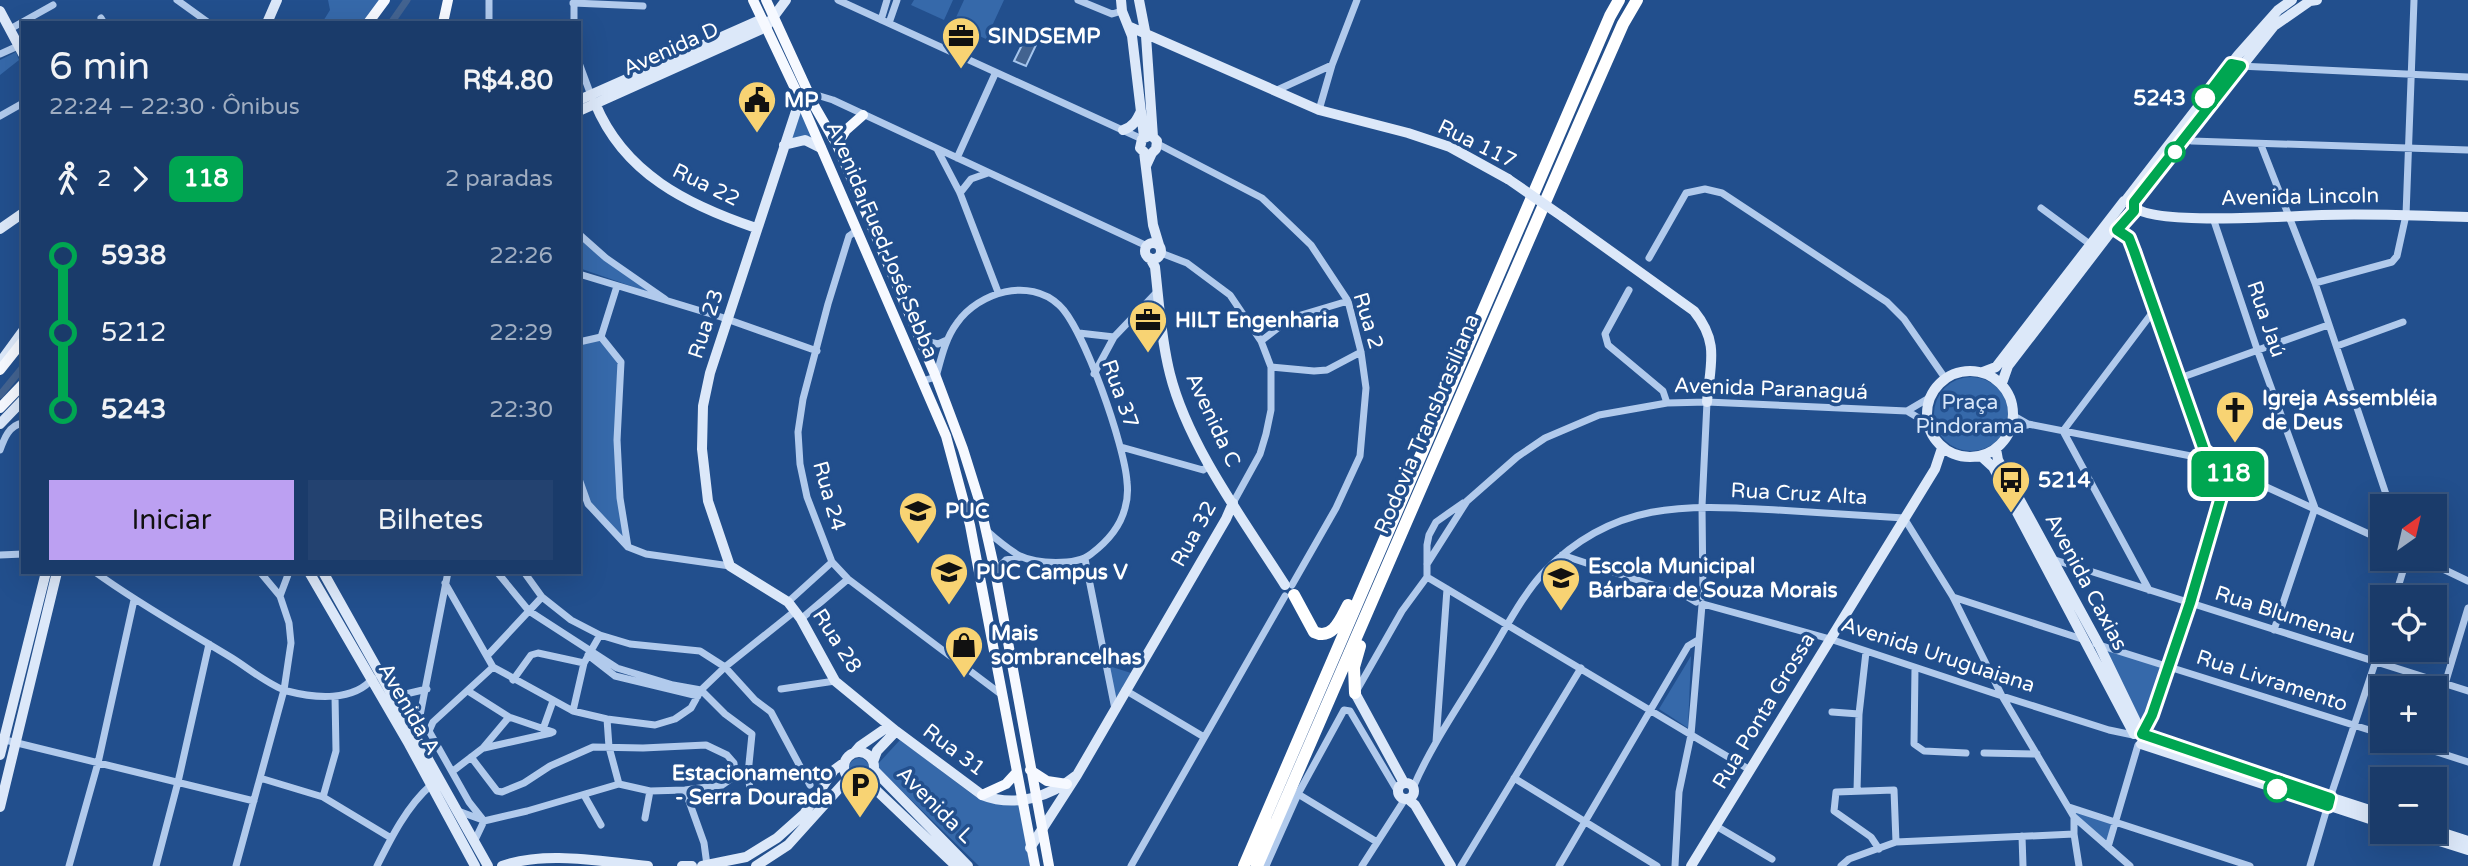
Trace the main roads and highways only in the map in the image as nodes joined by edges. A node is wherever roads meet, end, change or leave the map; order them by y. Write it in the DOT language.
graph roads {
  1 [pos="385,0"];
  2 [pos="448,0"];
  3 [pos="753,0"];
  4 [pos="766,0"];
  5 [pos="1619,0"];
  6 [pos="1637,0"];
  7 [pos="369,21"];
  8 [pos="443,21"];
  9 [pos="805,96"];
  10 [pos="810,109"];
  11 [pos="863,115"];
  12 [pos="836,145"];
  13 [pos="21,344"];
  14 [pos="0,370"];
  15 [pos="21,386"];
  16 [pos="0,408"];
  17 [pos="1379,549"];
  18 [pos="1289,590"];
  19 [pos="1373,598"];
  20 [pos="1355,693"];
  21 [pos="1030,770"];
  22 [pos="1017,772"];
  23 [pos="1067,784"];
  24 [pos="982,795"];
  25 [pos="1035,866"];
  26 [pos="1049,866"];
  27 [pos="1244,866"];
  28 [pos="1257,866"];
  1 -- 7 [label="main road"];
  2 -- 8 [label="main road"];
  3 -- 9 [label="main road, Avenida Fued José Sebba"];
  4 -- 9 [label="main road, Avenida Fued José Sebba"];
  5 -- 17 [label="highway, Rodovia Transbrasiliana"];
  6 -- 19 [label="highway, Rodovia Transbrasiliana"];
  9 -- 10 [label="main road, Avenida Fued José Sebba"];
  10 -- 12 [label="main road, Avenida Fued José Sebba"];
  10 -- 22 [label="main road, Avenida Fued José Sebba"];
  11 -- 12 [label="main road"];
  12 -- 21 [label="main road, Avenida Fued José Sebba"];
  13 -- 14 [label="main road"];
  15 -- 16 [label="main road"];
  17 -- 18 [label="highway"];
  17 -- 27 [label="highway, Rodovia Transbrasiliana"];
  19 -- 20 [label="highway"];
  19 -- 28 [label="highway, Rodovia Transbrasiliana"];
  21 -- 23 [label="main road"];
  21 -- 26 [label="main road, Avenida Fued José Sebba"];
  22 -- 24 [label="main road"];
  22 -- 25 [label="main road, Avenida Fued José Sebba"];
}
